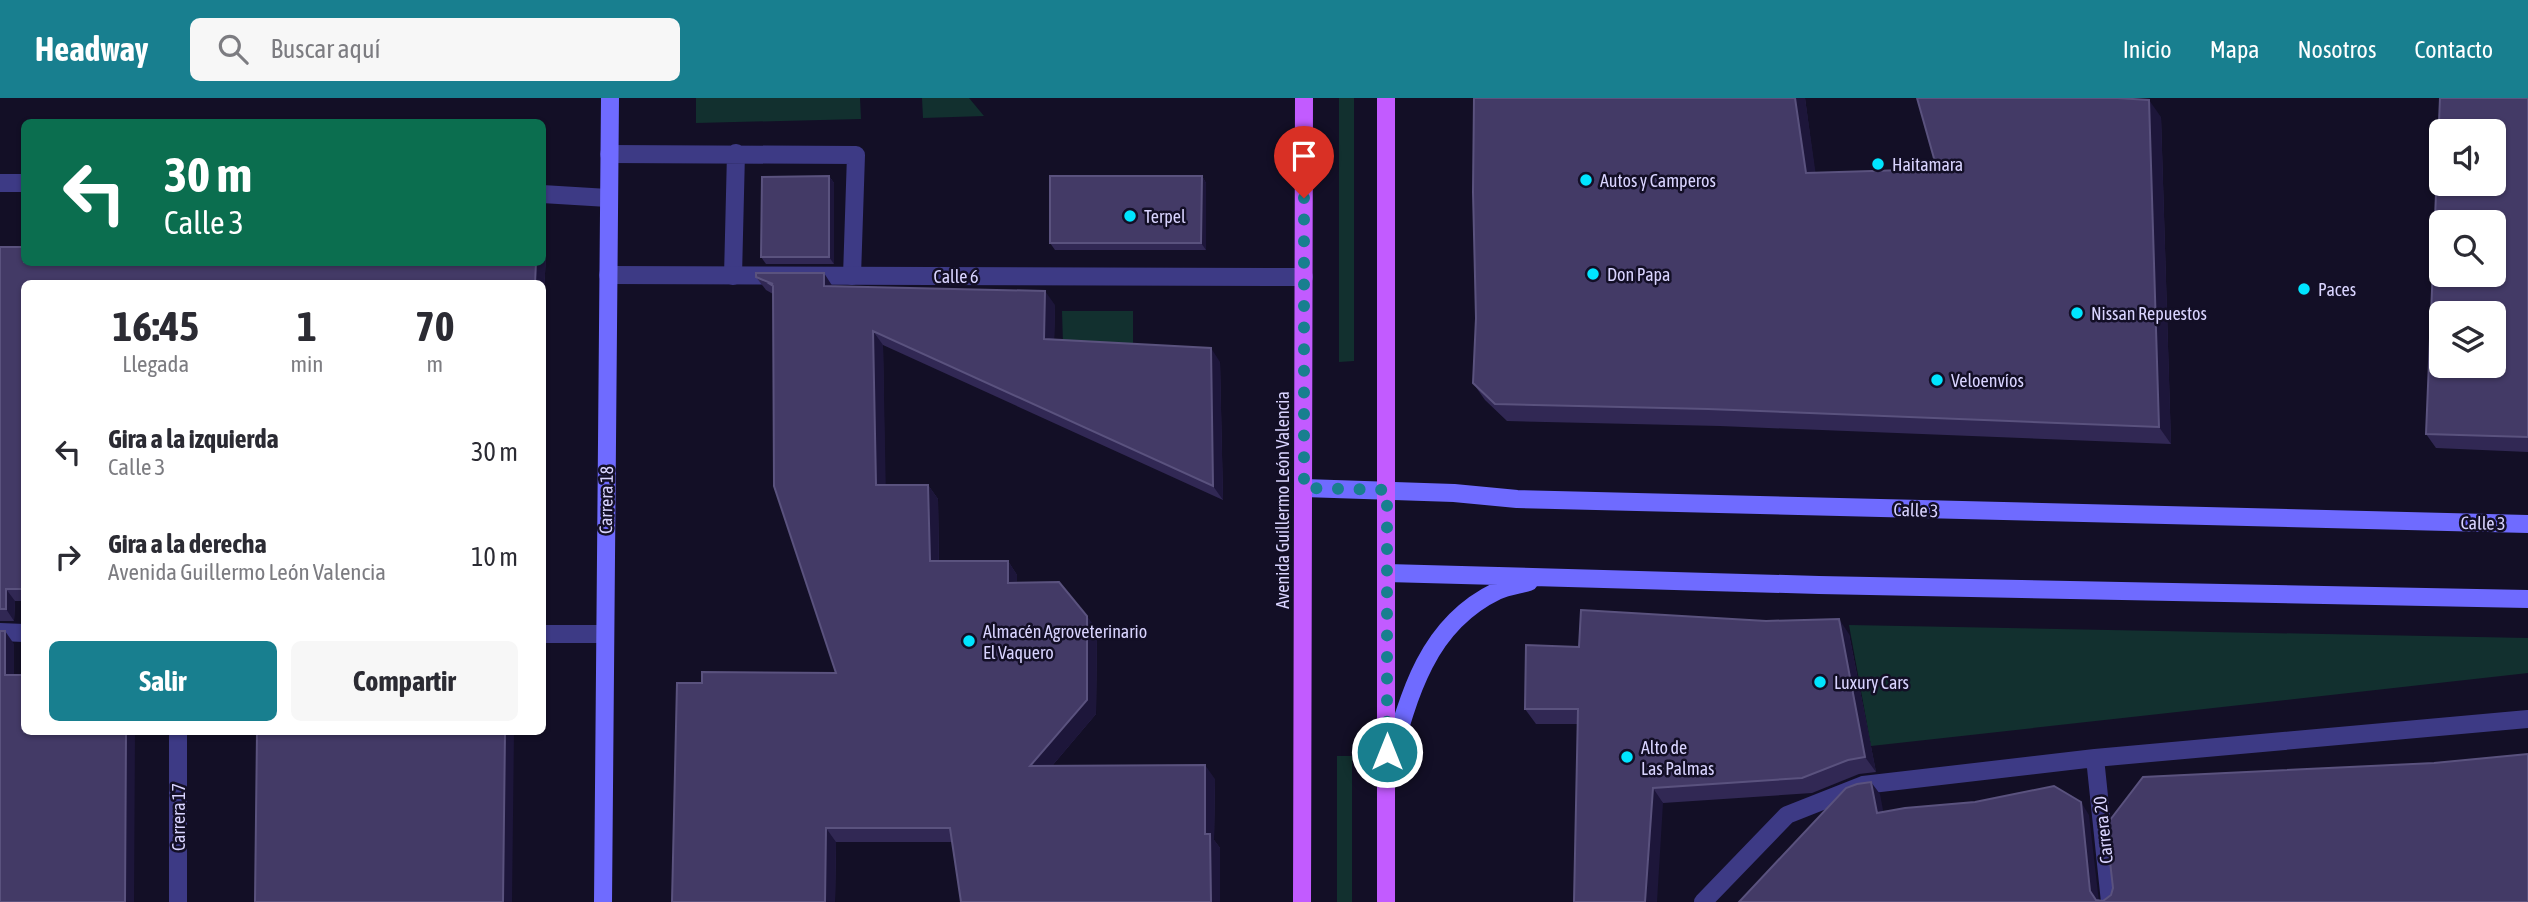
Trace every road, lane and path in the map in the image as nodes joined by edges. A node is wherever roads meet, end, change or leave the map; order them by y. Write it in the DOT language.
graph roads {
  1 [pos="610,98"];
  2 [pos="1304,98"];
  3 [pos="1386,98"];
  4 [pos="736,153"];
  5 [pos="609,154"];
  6 [pos="0,183"];
  7 [pos="21,183"];
  8 [pos="546,194"];
  9 [pos="608,198"];
  10 [pos="608,275"];
  11 [pos="733,276"];
  12 [pos="852,276"];
  13 [pos="1304,277"];
  14 [pos="1304,488"];
  15 [pos="1387,490"];
  16 [pos="2528,524"];
  17 [pos="1387,573"];
  18 [pos="1553,576"];
  19 [pos="2528,599"];
  20 [pos="0,632"];
  21 [pos="21,633"];
  22 [pos="546,634"];
  23 [pos="604,634"];
  24 [pos="2528,719"];
  25 [pos="178,735"];
  26 [pos="2095,758"];
  27 [pos="1387,778"];
  28 [pos="178,902"];
  29 [pos="603,902"];
  30 [pos="1302,902"];
  31 [pos="1386,902"];
  32 [pos="1703,902"];
  33 [pos="2110,902"];
  1 -- 5 [label="street, Carrera 18"];
  2 -- 13 [label="main road, Avenida Guillermo León Valencia"];
  3 -- 15 [label="main road"];
  4 -- 5 [label="street"];
  4 -- 11 [label="street"];
  4 -- 12 [label="street"];
  5 -- 9 [label="street, Carrera 18"];
  6 -- 7 [label="street"];
  8 -- 9 [label="street"];
  9 -- 10 [label="street, Carrera 18"];
  10 -- 11 [label="street, Calle 6"];
  10 -- 23 [label="street, Carrera 18"];
  11 -- 12 [label="street, Calle 6"];
  12 -- 13 [label="street, Calle 6"];
  13 -- 14 [label="main road, Avenida Guillermo León Valencia"];
  14 -- 15 [label="street, Calle 3"];
  14 -- 30 [label="main road, Avenida Guillermo León Valencia"];
  15 -- 16 [label="street, Calle 3"];
  15 -- 17 [label="main road"];
  17 -- 18 [label="street"];
  17 -- 27 [label="main road"];
  18 -- 19 [label="street"];
  18 -- 27 [label="street"];
  20 -- 21 [label="street"];
  22 -- 23 [label="street"];
  23 -- 29 [label="street, Carrera 18"];
  24 -- 26 [label="street"];
  25 -- 28 [label="street, Carrera 17"];
  26 -- 32 [label="street"];
  26 -- 33 [label="street, Carrera 20"];
  27 -- 31 [label="main road"];
}
